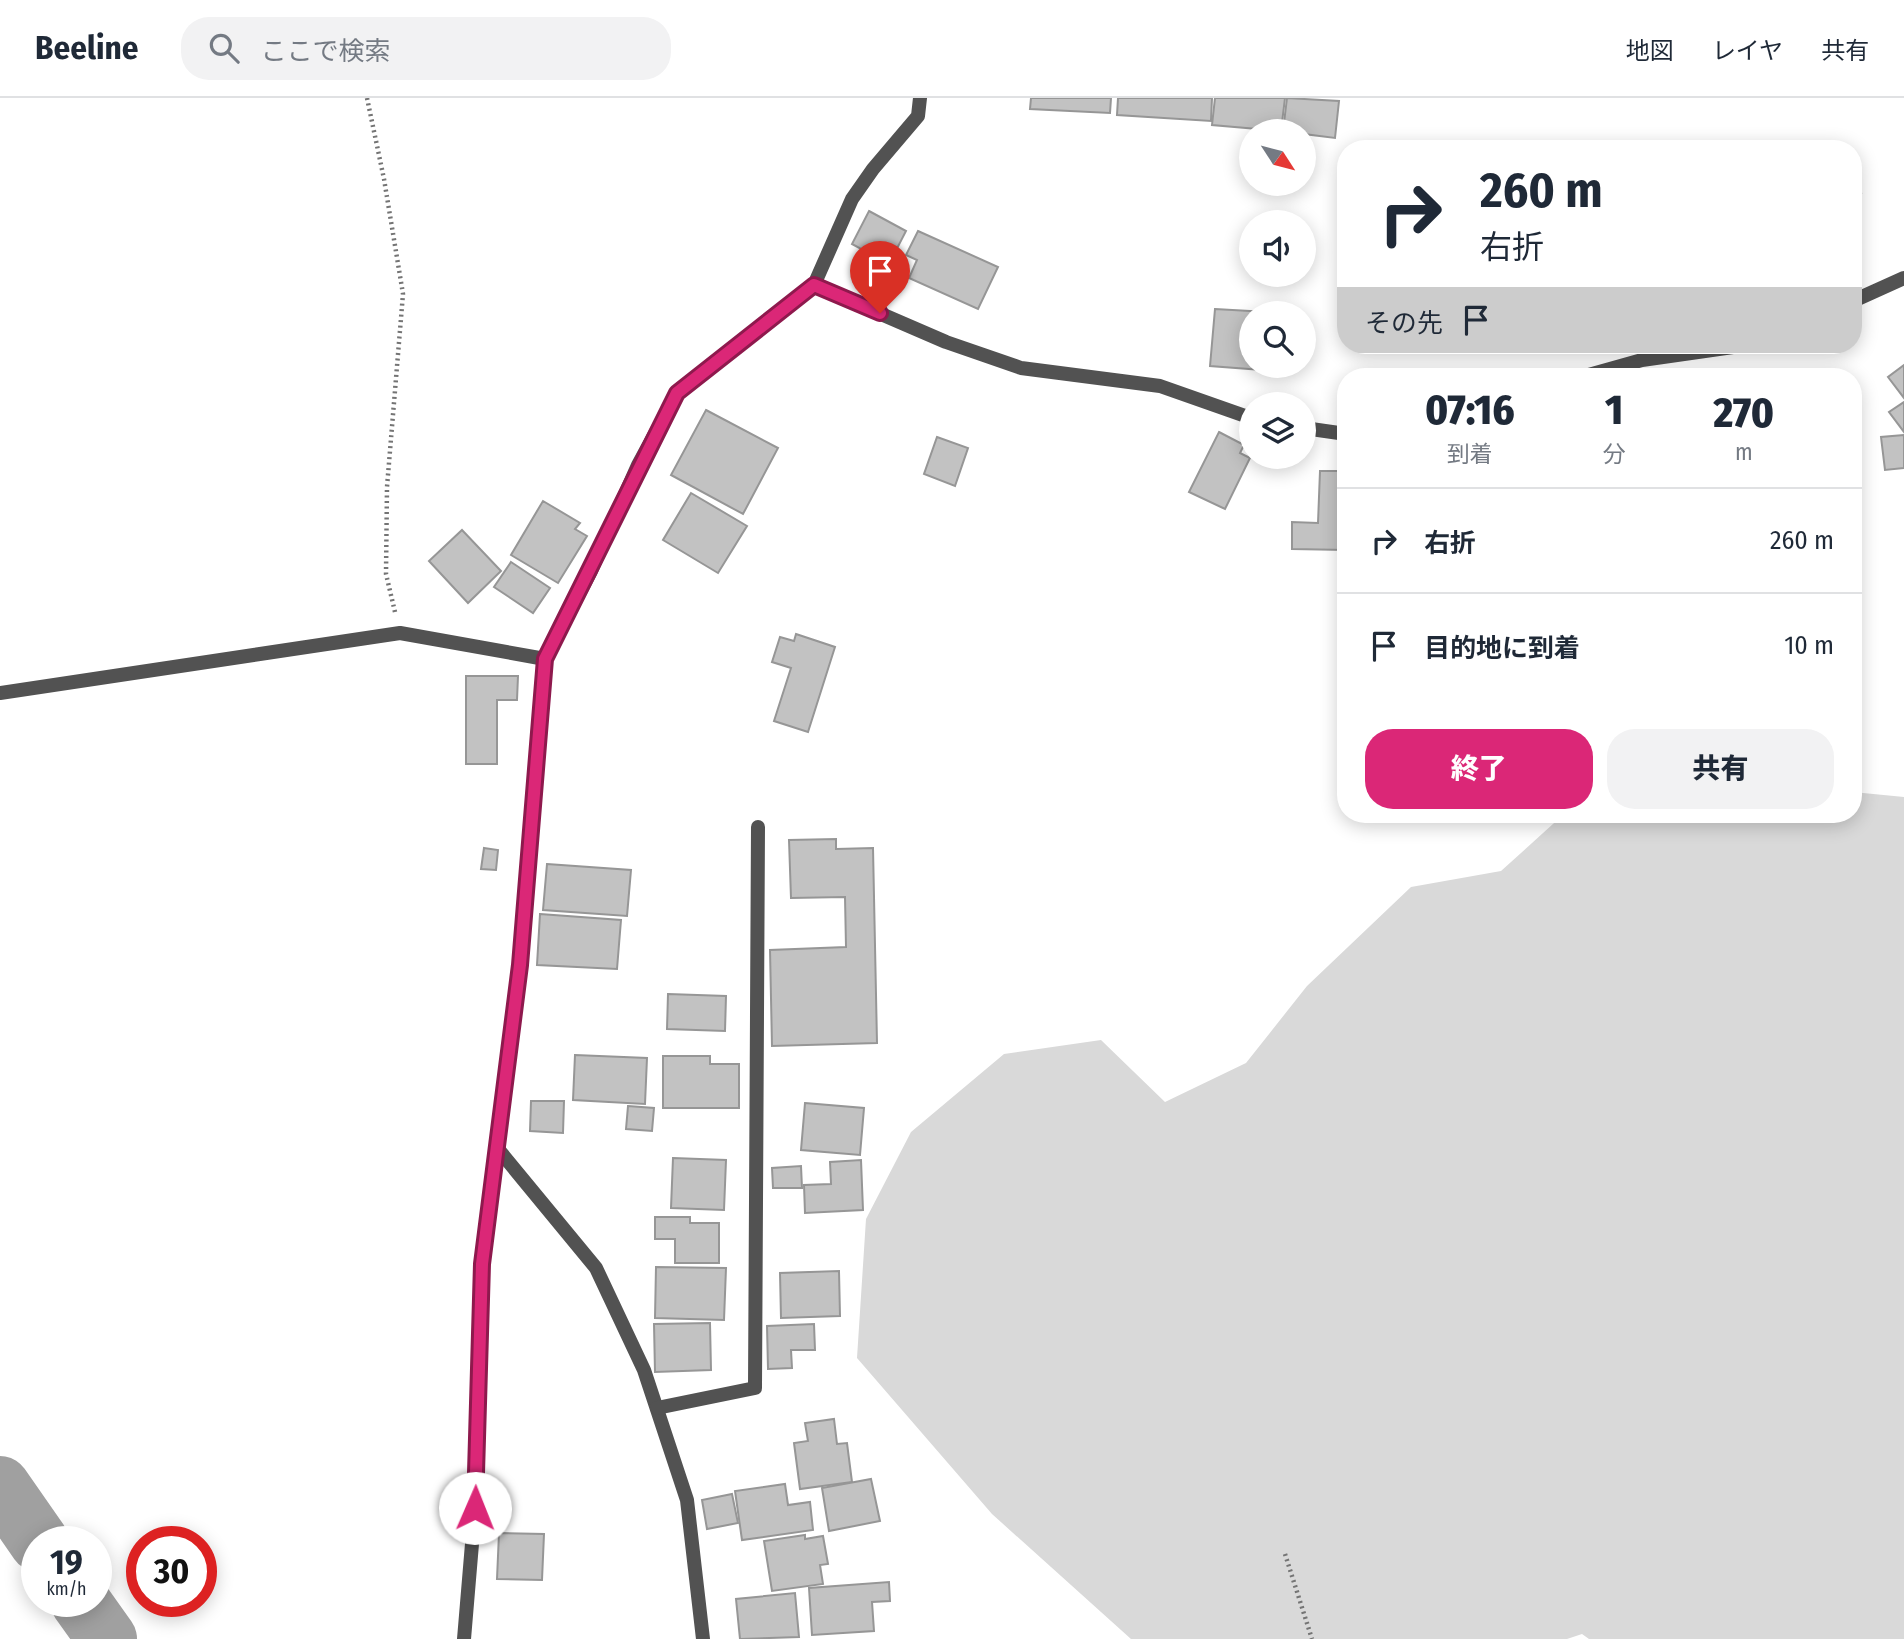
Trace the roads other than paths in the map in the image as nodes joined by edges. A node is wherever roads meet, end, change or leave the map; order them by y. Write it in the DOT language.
graph roads {
  1 [pos="920,98"];
  2 [pos="1904,278"];
  3 [pos="814,285"];
  4 [pos="1862,297"];
  5 [pos="1684,354"];
  6 [pos="1614,368"];
  7 [pos="1239,414"];
  8 [pos="1316,430"];
  9 [pos="1337,433"];
  10 [pos="545,659"];
  11 [pos="0,693"];
  12 [pos="758,827"];
  13 [pos="498,1149"];
  14 [pos="657,1408"];
  15 [pos="464,1639"];
  16 [pos="703,1639"];
  1 -- 3 [label="street"];
  2 -- 4 [label="street"];
  3 -- 7 [label="street"];
  3 -- 10 [label="street"];
  5 -- 6 [label="street"];
  8 -- 9 [label="street"];
  10 -- 11 [label="street"];
  10 -- 13 [label="street"];
  12 -- 14 [label="street"];
  13 -- 14 [label="street"];
  13 -- 15 [label="street"];
  14 -- 16 [label="street"];
}
